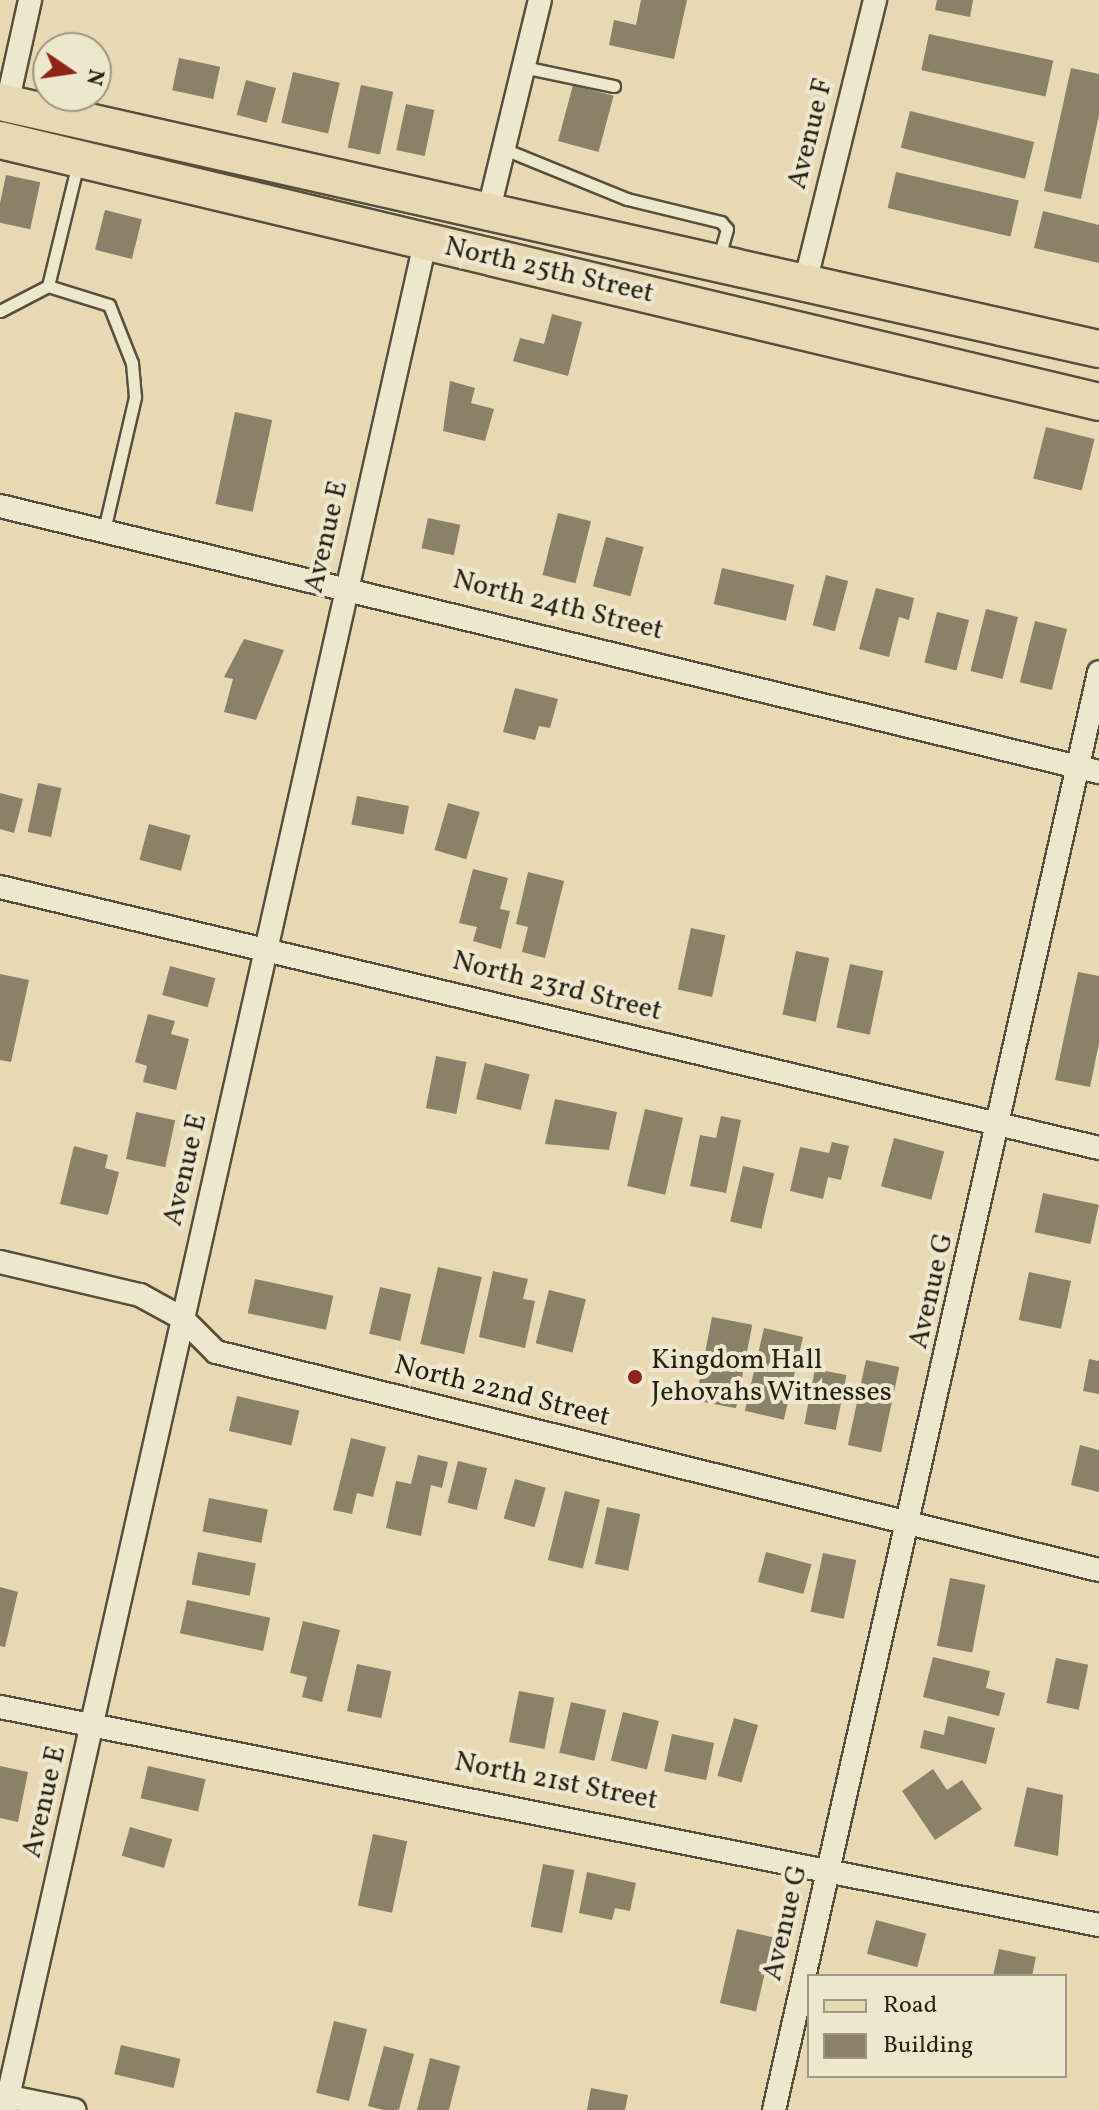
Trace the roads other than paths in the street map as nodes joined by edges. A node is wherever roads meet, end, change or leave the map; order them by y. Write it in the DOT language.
graph roads {
  1 [pos="30,0"];
  2 [pos="540,0"];
  3 [pos="875,0"];
  4 [pos="523,67"];
  5 [pos="614,86"];
  6 [pos="4,103"];
  7 [pos="0,140"];
  8 [pos="504,149"];
  9 [pos="79,159"];
  10 [pos="488,213"];
  11 [pos="425,243"];
  12 [pos="477,255"];
  13 [pos="717,264"];
  14 [pos="805,283"];
  15 [pos="48,286"];
  16 [pos="0,311"];
  17 [pos="1099,349"];
  18 [pos="1099,402"];
  19 [pos="0,506"];
  20 [pos="104,530"];
  21 [pos="347,584"];
  22 [pos="1099,672"];
  23 [pos="1089,769"];
  24 [pos="0,887"];
  25 [pos="268,948"];
  26 [pos="1001,1124"];
  27 [pos="1099,1148"];
  28 [pos="0,1262"];
  29 [pos="182,1318"];
  30 [pos="910,1524"];
  31 [pos="1099,1570"];
  32 [pos="0,1707"];
  33 [pos="95,1721"];
  34 [pos="830,1868"];
  35 [pos="1099,1925"];
  36 [pos="4,2100"];
  37 [pos="74,2110"];
  38 [pos="774,2110"];
  1 -- 6 [label="street"];
  2 -- 4 [label="street"];
  3 -- 14 [label="street, Avenue F"];
  4 -- 5 [label="lane"];
  4 -- 8 [label="street"];
  6 -- 10 [label="main road, North 25th Street"];
  7 -- 9 [label="main road, North 25th Street"];
  8 -- 10 [label="street"];
  8 -- 13 [label="lane"];
  9 -- 11 [label="main road, North 25th Street"];
  9 -- 15 [label="lane"];
  10 -- 13 [label="main road, North 25th Street"];
  11 -- 12 [label="main road, North 25th Street"];
  11 -- 21 [label="street, Avenue E"];
  12 -- 14 [label="main road"];
  12 -- 18 [label="main road, North 25th Street"];
  13 -- 14 [label="main road, North 25th Street"];
  14 -- 17 [label="main road, North 25th Street"];
  15 -- 16 [label="lane"];
  15 -- 20 [label="lane"];
  19 -- 20 [label="street, North 24th Street"];
  20 -- 21 [label="street, North 24th Street"];
  21 -- 23 [label="street, North 24th Street"];
  21 -- 25 [label="street, Avenue E"];
  22 -- 23 [label="street, Avenue G"];
  23 -- 26 [label="street, Avenue G"];
  24 -- 25 [label="street, North 23rd Street"];
  25 -- 26 [label="street, North 23rd Street"];
  25 -- 29 [label="street, Avenue E"];
  26 -- 27 [label="street, North 23rd Street"];
  26 -- 30 [label="street, Avenue G"];
  28 -- 29 [label="street, North 22nd Street"];
  29 -- 30 [label="street, North 22nd Street"];
  29 -- 33 [label="street, Avenue E"];
  30 -- 31 [label="street, North 22nd Street"];
  30 -- 34 [label="street, Avenue G"];
  32 -- 33 [label="street, North 21st Street"];
  33 -- 34 [label="street, North 21st Street"];
  33 -- 36 [label="street, Avenue E"];
  34 -- 35 [label="street, North 21st Street"];
  34 -- 38 [label="street, Avenue G"];
  36 -- 37 [label="street"];
}
